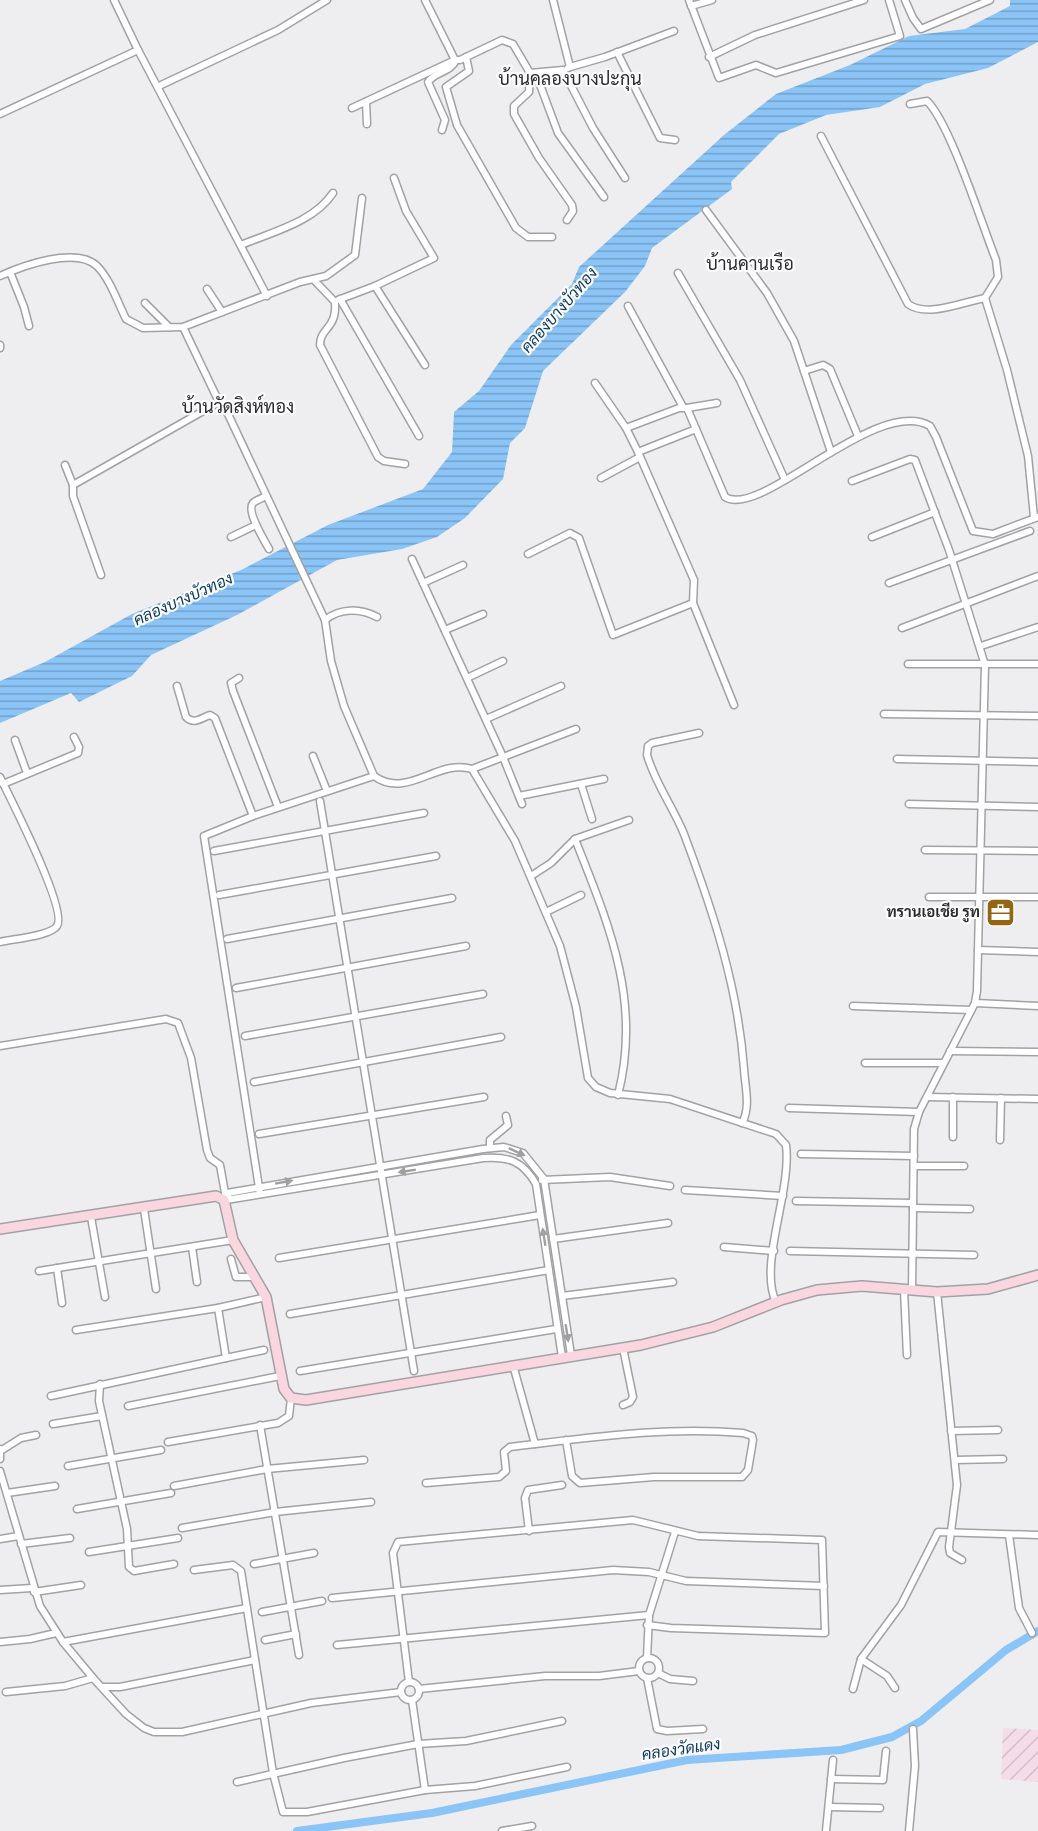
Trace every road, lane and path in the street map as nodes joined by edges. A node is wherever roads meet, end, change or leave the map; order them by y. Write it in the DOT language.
graph roads {
  1 [pos="114,0"];
  2 [pos="327,0"];
  3 [pos="425,0"];
  4 [pos="553,0"];
  5 [pos="712,0"];
  6 [pos="864,0"];
  7 [pos="889,0"];
  8 [pos="905,0"];
  9 [pos="990,0"];
  10 [pos="690,3"];
  11 [pos="674,31"];
  12 [pos="138,50"];
  13 [pos="617,52"];
  14 [pos="466,57"];
  15 [pos="709,57"];
  16 [pos="456,60"];
  17 [pos="570,67"];
  18 [pos="563,70"];
  19 [pos="533,74"];
  20 [pos="159,86"];
  21 [pos="366,102"];
  22 [pos="910,104"];
  23 [pos="352,108"];
  24 [pos="0,114"];
  25 [pos="368,124"];
  26 [pos="442,130"];
  27 [pos="821,136"];
  28 [pos="675,140"];
  29 [pos="394,178"];
  30 [pos="625,178"];
  31 [pos="333,193"];
  32 [pos="604,197"];
  33 [pos="362,198"];
  34 [pos="706,210"];
  35 [pos="567,219"];
  36 [pos="552,237"];
  37 [pos="241,245"];
  38 [pos="10,272"];
  39 [pos="678,273"];
  40 [pos="0,276"];
  41 [pos="314,280"];
  42 [pos="375,286"];
  43 [pos="207,289"];
  44 [pos="267,296"];
  45 [pos="985,298"];
  46 [pos="338,301"];
  47 [pos="145,303"];
  48 [pos="628,306"];
  49 [pos="222,312"];
  50 [pos="29,326"];
  51 [pos="169,327"];
  52 [pos="183,327"];
  53 [pos="424,365"];
  54 [pos="804,371"];
  55 [pos="595,383"];
  56 [pos="219,402"];
  57 [pos="717,403"];
  58 [pos="685,407"];
  59 [pos="626,428"];
  60 [pos="696,429"];
  61 [pos="419,436"];
  62 [pos="858,436"];
  63 [pos="831,452"];
  64 [pos="639,454"];
  65 [pos="405,464"];
  66 [pos="65,465"];
  67 [pos="601,478"];
  68 [pos="785,480"];
  69 [pos="852,481"];
  70 [pos="74,485"];
  71 [pos="266,496"];
  72 [pos="935,512"];
  73 [pos="1036,517"];
  74 [pos="256,525"];
  75 [pos="1030,531"];
  76 [pos="231,537"];
  77 [pos="872,537"];
  78 [pos="269,549"];
  79 [pos="528,554"];
  80 [pos="412,560"];
  81 [pos="952,560"];
  82 [pos="463,565"];
  83 [pos="101,575"];
  84 [pos="1038,576"];
  85 [pos="423,583"];
  86 [pos="889,584"];
  87 [pos="693,603"];
  88 [pos="967,603"];
  89 [pos="483,614"];
  90 [pos="377,617"];
  91 [pos="324,620"];
  92 [pos="1038,627"];
  93 [pos="902,628"];
  94 [pos="445,630"];
  95 [pos="981,646"];
  96 [pos="503,661"];
  97 [pos="908,664"];
  98 [pos="1038,664"];
  99 [pos="985,665"];
  100 [pos="239,678"];
  101 [pos="467,678"];
  102 [pos="177,686"];
  103 [pos="561,686"];
  104 [pos="734,705"];
  105 [pos="884,714"];
  106 [pos="984,715"];
  107 [pos="1038,716"];
  108 [pos="486,719"];
  109 [pos="576,729"];
  110 [pos="699,733"];
  111 [pos="74,736"];
  112 [pos="15,740"];
  113 [pos="313,756"];
  114 [pos="503,757"];
  115 [pos="897,759"];
  116 [pos="983,761"];
  117 [pos="1038,762"];
  118 [pos="472,769"];
  119 [pos="27,773"];
  120 [pos="374,776"];
  121 [pos="604,779"];
  122 [pos="1,781"];
  123 [pos="581,784"];
  124 [pos="327,791"];
  125 [pos="519,796"];
  126 [pos="320,801"];
  127 [pos="522,804"];
  128 [pos="909,804"];
  129 [pos="982,806"];
  130 [pos="278,807"];
  131 [pos="1038,807"];
  132 [pos="424,813"];
  133 [pos="253,816"];
  134 [pos="592,819"];
  135 [pos="628,820"];
  136 [pos="326,831"];
  137 [pos="575,839"];
  138 [pos="924,850"];
  139 [pos="981,850"];
  140 [pos="214,851"];
  141 [pos="1038,851"];
  142 [pos="436,856"];
  143 [pos="332,874"];
  144 [pos="531,876"];
  145 [pos="219,894"];
  146 [pos="581,895"];
  147 [pos="929,897"];
  148 [pos="980,897"];
  149 [pos="1038,897"];
  150 [pos="452,898"];
  151 [pos="546,912"];
  152 [pos="340,918"];
  153 [pos="226,939"];
  154 [pos="0,942"];
  155 [pos="466,946"];
  156 [pos="978,950"];
  157 [pos="1038,952"];
  158 [pos="349,967"];
  159 [pos="236,988"];
  160 [pos="483,994"];
  161 [pos="975,1002"];
  162 [pos="853,1006"];
  163 [pos="1038,1006"];
  164 [pos="971,1010"];
  165 [pos="357,1016"];
  166 [pos="245,1036"];
  167 [pos="501,1037"];
  168 [pos="0,1046"];
  169 [pos="950,1051"];
  170 [pos="1038,1052"];
  171 [pos="364,1061"];
  172 [pos="865,1063"];
  173 [pos="943,1063"];
  174 [pos="254,1082"];
  175 [pos="618,1095"];
  176 [pos="927,1096"];
  177 [pos="484,1097"];
  178 [pos="953,1097"];
  179 [pos="1000,1098"];
  180 [pos="1038,1099"];
  181 [pos="789,1108"];
  182 [pos="919,1112"];
  183 [pos="372,1115"];
  184 [pos="506,1116"];
  185 [pos="742,1123"];
  186 [pos="259,1134"];
  187 [pos="953,1137"];
  188 [pos="1000,1140"];
  189 [pos="490,1148"];
  190 [pos="801,1154"];
  191 [pos="914,1156"];
  192 [pos="381,1166"];
  193 [pos="914,1166"];
  194 [pos="964,1166"];
  195 [pos="383,1175"];
  196 [pos="544,1179"];
  197 [pos="536,1184"];
  198 [pos="670,1185"];
  199 [pos="260,1186"];
  200 [pos="685,1190"];
  201 [pos="260,1194"];
  202 [pos="783,1196"];
  203 [pos="224,1197"];
  204 [pos="796,1201"];
  205 [pos="913,1206"];
  206 [pos="144,1209"];
  207 [pos="970,1209"];
  208 [pos="540,1215"];
  209 [pos="91,1217"];
  210 [pos="668,1223"];
  211 [pos="0,1229"];
  212 [pos="392,1239"];
  213 [pos="553,1239"];
  214 [pos="233,1240"];
  215 [pos="192,1247"];
  216 [pos="724,1248"];
  217 [pos="774,1251"];
  218 [pos="790,1251"];
  219 [pos="151,1254"];
  220 [pos="912,1254"];
  221 [pos="974,1255"];
  222 [pos="279,1258"];
  223 [pos="231,1259"];
  224 [pos="99,1262"];
  225 [pos="57,1268"];
  226 [pos="549,1270"];
  227 [pos="39,1271"];
  228 [pos="1038,1275"];
  229 [pos="255,1277"];
  230 [pos="197,1282"];
  231 [pos="673,1282"];
  232 [pos="156,1289"];
  233 [pos="908,1291"];
  234 [pos="937,1292"];
  235 [pos="401,1296"];
  236 [pos="562,1296"];
  237 [pos="105,1297"];
  238 [pos="266,1297"];
  239 [pos="776,1302"];
  240 [pos="62,1303"];
  241 [pos="218,1308"];
  242 [pos="290,1314"];
  243 [pos="556,1329"];
  244 [pos="76,1330"];
  245 [pos="623,1348"];
  246 [pos="264,1350"];
  247 [pos="411,1353"];
  248 [pos="907,1355"];
  249 [pos="567,1356"];
  250 [pos="226,1358"];
  251 [pos="513,1365"];
  252 [pos="300,1371"];
  253 [pos="414,1371"];
  254 [pos="280,1376"];
  255 [pos="100,1384"];
  256 [pos="51,1396"];
  257 [pos="291,1398"];
  258 [pos="623,1405"];
  259 [pos="128,1406"];
  260 [pos="102,1416"];
  261 [pos="54,1424"];
  262 [pos="260,1425"];
  263 [pos="998,1430"];
  264 [pos="951,1431"];
  265 [pos="36,1435"];
  266 [pos="566,1440"];
  267 [pos="168,1442"];
  268 [pos="534,1444"];
  269 [pos="1,1449"];
  270 [pos="161,1450"];
  271 [pos="112,1458"];
  272 [pos="0,1459"];
  273 [pos="1003,1459"];
  274 [pos="364,1460"];
  275 [pos="955,1460"];
  276 [pos="68,1466"];
  277 [pos="267,1468"];
  278 [pos="0,1471"];
  279 [pos="426,1483"];
  280 [pos="562,1485"];
  281 [pos="55,1486"];
  282 [pos="174,1486"];
  283 [pos="7,1493"];
  284 [pos="171,1493"];
  285 [pos="121,1502"];
  286 [pos="371,1502"];
  287 [pos="77,1509"];
  288 [pos="275,1512"];
  289 [pos="182,1528"];
  290 [pos="529,1531"];
  291 [pos="675,1532"];
  292 [pos="950,1532"];
  293 [pos="1008,1535"];
  294 [pos="1038,1535"];
  295 [pos="70,1538"];
  296 [pos="178,1538"];
  297 [pos="0,1539"];
  298 [pos="20,1540"];
  299 [pos="129,1546"];
  300 [pos="88,1552"];
  301 [pos="314,1553"];
  302 [pos="283,1559"];
  303 [pos="962,1560"];
  304 [pos="174,1563"];
  305 [pos="254,1564"];
  306 [pos="194,1570"];
  307 [pos="660,1575"];
  308 [pos="81,1585"];
  309 [pos="824,1586"];
  310 [pos="0,1590"];
  311 [pos="33,1590"];
  312 [pos="397,1590"];
  313 [pos="332,1598"];
  314 [pos="322,1601"];
  315 [pos="291,1606"];
  316 [pos="247,1608"];
  317 [pos="262,1612"];
  318 [pos="649,1614"];
  319 [pos="647,1625"];
  320 [pos="57,1633"];
  321 [pos="1032,1633"];
  322 [pos="296,1634"];
  323 [pos="402,1637"];
  324 [pos="265,1640"];
  325 [pos="0,1642"];
  326 [pos="63,1642"];
  327 [pos="337,1645"];
  328 [pos="299,1655"];
  329 [pos="647,1658"];
  330 [pos="861,1659"];
  331 [pos="255,1660"];
  332 [pos="639,1671"];
  333 [pos="658,1673"];
  334 [pos="93,1677"];
  335 [pos="647,1678"];
  336 [pos="693,1681"];
  337 [pos="409,1682"];
  338 [pos="102,1687"];
  339 [pos="895,1688"];
  340 [pos="419,1689"];
  341 [pos="853,1689"];
  342 [pos="6,1692"];
  343 [pos="401,1692"];
  344 [pos="412,1700"];
  345 [pos="264,1715"];
  346 [pos="562,1721"];
  347 [pos="703,1728"];
  348 [pos="913,1728"];
  349 [pos="418,1744"];
  350 [pos="886,1751"];
  351 [pos="833,1760"];
  352 [pos="567,1767"];
  353 [pos="273,1773"];
  354 [pos="831,1779"];
  355 [pos="237,1782"];
  356 [pos="425,1791"];
  357 [pos="829,1807"];
  358 [pos="880,1808"];
  359 [pos="532,1826"];
  360 [pos="502,1831"];
  361 [pos="826,1831"];
  362 [pos="909,1831"];
  1 -- 12 [label="street"];
  2 -- 20 [label="street"];
  3 -- 16 [label="street"];
  4 -- 17 [label="street"];
  5 -- 10 [label="street"];
  6 -- 15 [label="street"];
  7 -- 15 [label="street"];
  8 -- 9 [label="street"];
  10 -- 15 [label="street"];
  11 -- 13 [label="street"];
  12 -- 20 [label="street"];
  12 -- 24 [label="street"];
  13 -- 17 [label="street"];
  13 -- 28 [label="street"];
  14 -- 16 [label="street"];
  14 -- 19 [label="street"];
  14 -- 36 [label="street"];
  16 -- 21 [label="street"];
  16 -- 26 [label="street"];
  17 -- 18 [label="street"];
  18 -- 19 [label="street"];
  18 -- 30 [label="street"];
  19 -- 32 [label="street"];
  19 -- 35 [label="street"];
  20 -- 37 [label="street"];
  21 -- 23 [label="street"];
  21 -- 25 [label="street"];
  22 -- 45 [label="street"];
  27 -- 45 [label="street"];
  29 -- 42 [label="street"];
  31 -- 37 [label="street"];
  33 -- 41 [label="street"];
  34 -- 54 [label="street"];
  37 -- 44 [label="street"];
  38 -- 40 [label="street"];
  38 -- 50 [label="street"];
  38 -- 51 [label="street"];
  39 -- 68 [label="street"];
  41 -- 44 [label="street"];
  41 -- 46 [label="street"];
  42 -- 46 [label="street"];
  42 -- 53 [label="street"];
  43 -- 49 [label="street"];
  44 -- 49 [label="street"];
  45 -- 73 [label="street"];
  46 -- 61 [label="street"];
  46 -- 65 [label="street"];
  47 -- 51 [label="street"];
  48 -- 58 [label="street"];
  49 -- 52 [label="street"];
  51 -- 52 [label="street"];
  52 -- 56 [label="street"];
  54 -- 62 [label="street"];
  54 -- 63 [label="street"];
  55 -- 59 [label="street"];
  56 -- 70 [label="street"];
  56 -- 71 [label="street"];
  57 -- 58 [label="street"];
  58 -- 59 [label="street"];
  58 -- 60 [label="street"];
  59 -- 64 [label="street"];
  60 -- 64 [label="street"];
  60 -- 68 [label="street"];
  62 -- 63 [label="street"];
  62 -- 73 [label="street"];
  63 -- 68 [label="street"];
  64 -- 67 [label="street"];
  64 -- 87 [label="street"];
  66 -- 70 [label="street"];
  69 -- 72 [label="street"];
  70 -- 83 [label="street"];
  71 -- 74 [label="street"];
  71 -- 91 [label="street"];
  72 -- 77 [label="street"];
  72 -- 81 [label="street"];
  74 -- 76 [label="street"];
  74 -- 78 [label="street"];
  75 -- 81 [label="street"];
  79 -- 87 [label="street"];
  80 -- 85 [label="street"];
  81 -- 86 [label="street"];
  81 -- 88 [label="street"];
  82 -- 85 [label="street"];
  84 -- 88 [label="street"];
  85 -- 94 [label="street"];
  87 -- 104 [label="street"];
  88 -- 93 [label="street"];
  88 -- 95 [label="street"];
  89 -- 94 [label="street"];
  90 -- 91 [label="street"];
  91 -- 120 [label="street"];
  92 -- 95 [label="street"];
  94 -- 101 [label="street"];
  95 -- 99 [label="street"];
  96 -- 101 [label="street"];
  97 -- 99 [label="street"];
  98 -- 99 [label="street"];
  99 -- 106 [label="street"];
  100 -- 130 [label="street"];
  101 -- 108 [label="street"];
  102 -- 133 [label="street"];
  103 -- 108 [label="street"];
  105 -- 106 [label="street"];
  106 -- 107 [label="street"];
  106 -- 116 [label="street"];
  108 -- 114 [label="street"];
  109 -- 114 [label="street"];
  110 -- 185 [label="street"];
  111 -- 119 [label="street"];
  112 -- 119 [label="street"];
  113 -- 124 [label="street"];
  114 -- 118 [label="street"];
  114 -- 125 [label="street"];
  115 -- 116 [label="street"];
  116 -- 117 [label="street"];
  116 -- 129 [label="street"];
  118 -- 120 [label="street"];
  118 -- 144 [label="street"];
  119 -- 122 [label="street"];
  120 -- 124 [label="street"];
  121 -- 123 [label="street"];
  122 -- 154 [label="street"];
  123 -- 125 [label="street"];
  123 -- 134 [label="street"];
  124 -- 130 [label="street"];
  125 -- 127 [label="street"];
  126 -- 136 [label="street"];
  128 -- 129 [label="street"];
  129 -- 131 [label="street"];
  129 -- 139 [label="street"];
  130 -- 133 [label="street"];
  132 -- 136 [label="street"];
  133 -- 199 [label="street"];
  135 -- 137 [label="street"];
  136 -- 140 [label="street"];
  136 -- 143 [label="street"];
  137 -- 144 [label="street"];
  137 -- 175 [label="street"];
  138 -- 139 [label="street"];
  139 -- 141 [label="street"];
  139 -- 148 [label="street"];
  142 -- 143 [label="street"];
  143 -- 145 [label="street"];
  143 -- 152 [label="street"];
  144 -- 151 [label="street"];
  146 -- 151 [label="street"];
  147 -- 148 [label="street"];
  148 -- 149 [label="street"];
  148 -- 156 [label="street"];
  150 -- 152 [label="street"];
  151 -- 175 [label="street"];
  152 -- 153 [label="street"];
  152 -- 158 [label="street"];
  155 -- 158 [label="street"];
  156 -- 157 [label="street"];
  156 -- 161 [label="street"];
  158 -- 159 [label="street"];
  158 -- 165 [label="street"];
  160 -- 165 [label="street"];
  161 -- 163 [label="street"];
  161 -- 164 [label="street"];
  162 -- 164 [label="street"];
  164 -- 169 [label="street"];
  165 -- 166 [label="street"];
  165 -- 171 [label="street"];
  167 -- 171 [label="street"];
  168 -- 203 [label="street"];
  169 -- 170 [label="street"];
  169 -- 173 [label="street"];
  171 -- 174 [label="street"];
  171 -- 183 [label="street"];
  172 -- 173 [label="street"];
  173 -- 176 [label="street"];
  175 -- 185 [label="street"];
  176 -- 178 [label="street"];
  176 -- 182 [label="street"];
  177 -- 183 [label="street"];
  178 -- 179 [label="street"];
  178 -- 187 [label="street"];
  179 -- 180 [label="street"];
  179 -- 188 [label="street"];
  181 -- 182 [label="street"];
  182 -- 191 [label="street"];
  183 -- 186 [label="street"];
  183 -- 192 [label="street"];
  184 -- 189 [label="street"];
  185 -- 202 [label="street"];
  189 -- 192 [label="street"];
  189 -- 196 [label="street, one-way"];
  190 -- 191 [label="street"];
  191 -- 193 [label="street"];
  192 -- 195 [label="street"];
  199 -- 192 [label="street, one-way"];
  193 -- 194 [label="street"];
  193 -- 205 [label="street"];
  197 -- 195 [label="street, one-way"];
  195 -- 201 [label="street"];
  195 -- 212 [label="street"];
  196 -- 197 [label="street"];
  196 -- 198 [label="street"];
  196 -- 213 [label="street"];
  197 -- 208 [label="street"];
  199 -- 201 [label="street"];
  199 -- 203 [label="street"];
  200 -- 202 [label="street"];
  201 -- 203 [label="street"];
  202 -- 217 [label="street"];
  203 -- 206 [label="street"];
  203 -- 214 [label="street"];
  204 -- 205 [label="street"];
  205 -- 207 [label="street"];
  205 -- 220 [label="street"];
  206 -- 209 [label="street"];
  206 -- 219 [label="street"];
  208 -- 212 [label="street"];
  226 -- 208 [label="street, one-way"];
  209 -- 211 [label="street"];
  209 -- 224 [label="street"];
  210 -- 213 [label="street"];
  212 -- 222 [label="street"];
  212 -- 235 [label="street"];
  213 -- 236 [label="street"];
  214 -- 215 [label="street"];
  214 -- 229 [label="street"];
  215 -- 219 [label="street"];
  215 -- 230 [label="street"];
  216 -- 217 [label="street"];
  217 -- 239 [label="street"];
  218 -- 220 [label="street"];
  219 -- 224 [label="street"];
  219 -- 232 [label="street"];
  220 -- 221 [label="street"];
  220 -- 233 [label="street"];
  223 -- 229 [label="street"];
  224 -- 225 [label="street"];
  224 -- 237 [label="street"];
  225 -- 227 [label="street"];
  225 -- 240 [label="street"];
  226 -- 235 [label="street"];
  226 -- 243 [label="street"];
  228 -- 234 [label="street"];
  229 -- 238 [label="street"];
  231 -- 236 [label="street"];
  233 -- 234 [label="street"];
  233 -- 239 [label="street"];
  233 -- 248 [label="street"];
  234 -- 264 [label="street"];
  235 -- 242 [label="street"];
  235 -- 247 [label="street"];
  236 -- 249 [label="street, one-way"];
  238 -- 241 [label="street"];
  238 -- 254 [label="street"];
  239 -- 245 [label="street"];
  241 -- 244 [label="street"];
  241 -- 250 [label="street"];
  243 -- 247 [label="street"];
  243 -- 249 [label="street"];
  245 -- 249 [label="street"];
  245 -- 258 [label="street"];
  246 -- 250 [label="street"];
  247 -- 252 [label="street"];
  247 -- 253 [label="street"];
  249 -- 251 [label="street"];
  250 -- 255 [label="street"];
  251 -- 257 [label="street"];
  251 -- 268 [label="street"];
  254 -- 257 [label="street"];
  254 -- 259 [label="street"];
  255 -- 256 [label="street"];
  255 -- 260 [label="street"];
  257 -- 262 [label="street"];
  260 -- 261 [label="street"];
  260 -- 271 [label="street"];
  262 -- 267 [label="street"];
  262 -- 277 [label="street"];
  263 -- 264 [label="street"];
  264 -- 275 [label="street"];
  265 -- 269 [label="street"];
  266 -- 266 [label="street"];
  266 -- 268 [label="street"];
  268 -- 279 [label="street"];
  269 -- 272 [label="street"];
  270 -- 271 [label="street"];
  271 -- 276 [label="street"];
  271 -- 285 [label="street"];
  273 -- 275 [label="street"];
  274 -- 277 [label="street"];
  275 -- 292 [label="street"];
  277 -- 282 [label="street"];
  277 -- 288 [label="street"];
  278 -- 283 [label="street"];
  280 -- 290 [label="street"];
  281 -- 283 [label="street"];
  283 -- 298 [label="street"];
  284 -- 285 [label="street"];
  285 -- 287 [label="street"];
  285 -- 299 [label="street"];
  286 -- 288 [label="street"];
  288 -- 289 [label="street"];
  288 -- 302 [label="street"];
  290 -- 291 [label="street"];
  290 -- 312 [label="street"];
  291 -- 307 [label="street"];
  291 -- 309 [label="street"];
  292 -- 293 [label="street"];
  292 -- 303 [label="street"];
  292 -- 330 [label="street"];
  293 -- 294 [label="street"];
  293 -- 321 [label="street"];
  295 -- 298 [label="street"];
  296 -- 299 [label="street"];
  297 -- 298 [label="street"];
  298 -- 311 [label="street"];
  299 -- 300 [label="street"];
  299 -- 304 [label="street"];
  301 -- 302 [label="street"];
  302 -- 305 [label="street"];
  302 -- 315 [label="street"];
  306 -- 316 [label="street"];
  307 -- 309 [label="street"];
  307 -- 312 [label="street"];
  307 -- 318 [label="street"];
  308 -- 311 [label="street"];
  309 -- 319 [label="street"];
  310 -- 311 [label="street"];
  311 -- 320 [label="street"];
  312 -- 313 [label="street"];
  312 -- 323 [label="street"];
  314 -- 315 [label="street"];
  315 -- 317 [label="street"];
  315 -- 322 [label="street"];
  316 -- 326 [label="street"];
  316 -- 331 [label="street"];
  318 -- 319 [label="street"];
  318 -- 323 [label="street"];
  319 -- 329 [label="street"];
  320 -- 325 [label="street"];
  320 -- 326 [label="street"];
  322 -- 324 [label="street"];
  322 -- 328 [label="street"];
  323 -- 327 [label="street"];
  323 -- 337 [label="street"];
  326 -- 334 [label="street"];
  329 -- 332 [label="street"];
  329 -- 333 [label="street"];
  330 -- 339 [label="street"];
  330 -- 341 [label="street"];
  331 -- 338 [label="street"];
  331 -- 345 [label="street"];
  332 -- 335 [label="street"];
  332 -- 340 [label="street"];
  333 -- 335 [label="street"];
  333 -- 336 [label="street"];
  334 -- 338 [label="street"];
  334 -- 342 [label="street"];
  335 -- 347 [label="street"];
  337 -- 340 [label="street"];
  337 -- 343 [label="street"];
  338 -- 345 [label="street"];
  340 -- 344 [label="street"];
  343 -- 344 [label="street"];
  343 -- 345 [label="street"];
  344 -- 349 [label="street"];
  345 -- 353 [label="street"];
  346 -- 349 [label="street"];
  348 -- 362 [label="street"];
  349 -- 353 [label="street"];
  349 -- 356 [label="street"];
  350 -- 354 [label="street"];
  351 -- 354 [label="street"];
  352 -- 356 [label="street"];
  353 -- 355 [label="street"];
  353 -- 356 [label="street"];
  354 -- 357 [label="street"];
  357 -- 358 [label="street"];
  357 -- 361 [label="street"];
  359 -- 360 [label="street"];
}
